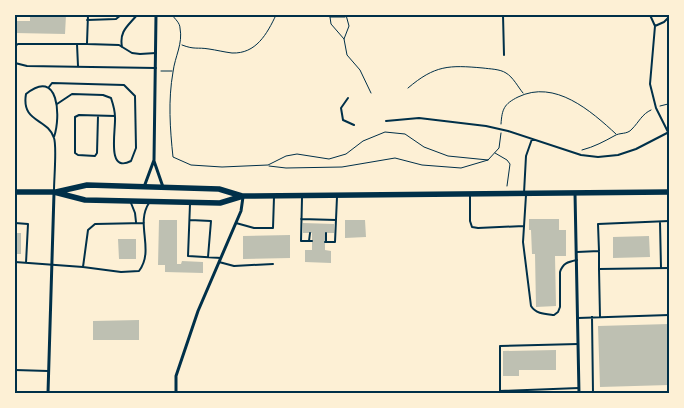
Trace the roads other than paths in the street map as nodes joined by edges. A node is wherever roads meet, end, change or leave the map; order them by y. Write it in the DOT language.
graph roads {
  1 [pos="88,15"];
  2 [pos="121,15"];
  3 [pos="137,15"];
  4 [pos="156,15"];
  5 [pos="503,15"];
  6 [pos="650,15"];
  7 [pos="669,17"];
  8 [pos="87,20"];
  9 [pos="655,26"];
  10 [pos="77,44"];
  11 [pos="87,44"];
  12 [pos="15,46"];
  13 [pos="122,47"];
  14 [pos="156,53"];
  15 [pos="504,55"];
  16 [pos="15,63"];
  17 [pos="78,66"];
  18 [pos="156,69"];
  19 [pos="49,88"];
  20 [pos="348,98"];
  21 [pos="57,104"];
  22 [pos="98,116"];
  23 [pos="115,116"];
  24 [pos="386,122"];
  25 [pos="354,125"];
  26 [pos="668,132"];
  27 [pos="54,137"];
  28 [pos="532,139"];
  29 [pos="154,160"];
  30 [pos="144,187"];
  31 [pos="163,187"];
  32 [pos="15,192"];
  33 [pos="54,192"];
  34 [pos="669,192"];
  35 [pos="525,193"];
  36 [pos="576,193"];
  37 [pos="470,194"];
  38 [pos="337,195"];
  39 [pos="243,196"];
  40 [pos="274,196"];
  41 [pos="302,196"];
  42 [pos="130,201"];
  43 [pos="150,202"];
  44 [pos="190,202"];
  45 [pos="301,219"];
  46 [pos="310,219"];
  47 [pos="189,220"];
  48 [pos="318,220"];
  49 [pos="327,220"];
  50 [pos="336,220"];
  51 [pos="660,222"];
  52 [pos="669,222"];
  53 [pos="15,223"];
  54 [pos="136,223"];
  55 [pos="144,223"];
  56 [pos="236,223"];
  57 [pos="310,224"];
  58 [pos="318,224"];
  59 [pos="327,224"];
  60 [pos="524,226"];
  61 [pos="310,233"];
  62 [pos="326,233"];
  63 [pos="599,251"];
  64 [pos="577,252"];
  65 [pos="208,257"];
  66 [pos="221,258"];
  67 [pos="577,260"];
  68 [pos="15,262"];
  69 [pos="219,262"];
  70 [pos="26,263"];
  71 [pos="52,264"];
  72 [pos="273,264"];
  73 [pos="83,267"];
  74 [pos="661,268"];
  75 [pos="669,268"];
  76 [pos="599,270"];
  77 [pos="669,315"];
  78 [pos="600,317"];
  79 [pos="578,318"];
  80 [pos="592,318"];
  81 [pos="578,344"];
  82 [pos="15,370"];
  83 [pos="49,371"];
  84 [pos="579,391"];
  85 [pos="48,393"];
  86 [pos="176,393"];
  87 [pos="593,393"];
  1 -- 8 [label="lane"];
  2 -- 8 [label="lane"];
  3 -- 13 [label="lane"];
  4 -- 14 [label="street"];
  5 -- 15 [label="lane"];
  6 -- 9 [label="lane"];
  7 -- 9 [label="lane"];
  8 -- 11 [label="lane"];
  9 -- 26 [label="lane"];
  10 -- 11 [label="lane"];
  10 -- 12 [label="lane"];
  10 -- 17 [label="lane"];
  11 -- 13 [label="lane"];
  13 -- 14 [label="lane"];
  14 -- 18 [label="street"];
  16 -- 17 [label="lane"];
  17 -- 18 [label="lane"];
  18 -- 29 [label="street"];
  19 -- 21 [label="lane"];
  19 -- 23 [label="lane"];
  19 -- 27 [label="lane"];
  20 -- 25 [label="lane"];
  21 -- 23 [label="lane"];
  21 -- 27 [label="lane"];
  22 -- 22 [label="lane"];
  22 -- 23 [label="lane"];
  24 -- 28 [label="lane"];
  26 -- 28 [label="lane"];
  27 -- 33 [label="lane"];
  28 -- 35 [label="lane"];
  29 -- 30 [label="street"];
  29 -- 31 [label="street"];
  30 -- 31 [label="main road"];
  30 -- 33 [label="main road"];
  31 -- 39 [label="main road"];
  32 -- 33 [label="main road"];
  33 -- 42 [label="main road"];
  33 -- 71 [label="street"];
  34 -- 36 [label="main road"];
  35 -- 36 [label="main road"];
  35 -- 37 [label="main road"];
  35 -- 60 [label="lane"];
  36 -- 64 [label="street"];
  37 -- 38 [label="main road"];
  37 -- 60 [label="lane"];
  38 -- 41 [label="main road"];
  38 -- 50 [label="lane"];
  39 -- 40 [label="main road"];
  39 -- 44 [label="main road"];
  39 -- 56 [label="street"];
  40 -- 41 [label="main road"];
  40 -- 56 [label="lane"];
  41 -- 45 [label="lane"];
  42 -- 43 [label="main road"];
  42 -- 54 [label="lane"];
  43 -- 44 [label="main road"];
  43 -- 55 [label="lane"];
  44 -- 47 [label="lane"];
  45 -- 46 [label="lane"];
  45 -- 61 [label="lane"];
  46 -- 48 [label="lane"];
  46 -- 57 [label="lane"];
  47 -- 65 [label="lane"];
  47 -- 65 [label="lane"];
  48 -- 49 [label="lane"];
  48 -- 58 [label="lane"];
  49 -- 50 [label="lane"];
  49 -- 59 [label="lane"];
  50 -- 62 [label="lane"];
  51 -- 52 [label="lane"];
  51 -- 63 [label="lane"];
  51 -- 74 [label="lane"];
  53 -- 70 [label="lane"];
  54 -- 55 [label="lane"];
  54 -- 73 [label="lane"];
  55 -- 73 [label="lane"];
  56 -- 66 [label="street"];
  60 -- 67 [label="lane"];
  63 -- 64 [label="lane"];
  63 -- 76 [label="lane"];
  64 -- 67 [label="street"];
  65 -- 66 [label="lane"];
  66 -- 69 [label="street"];
  67 -- 79 [label="street"];
  68 -- 70 [label="lane"];
  69 -- 72 [label="lane"];
  69 -- 86 [label="street"];
  70 -- 71 [label="lane"];
  71 -- 73 [label="lane"];
  71 -- 83 [label="street"];
  74 -- 75 [label="lane"];
  74 -- 76 [label="lane"];
  76 -- 78 [label="lane"];
  77 -- 78 [label="lane"];
  78 -- 80 [label="lane"];
  79 -- 80 [label="lane"];
  79 -- 81 [label="street"];
  80 -- 87 [label="lane"];
  81 -- 84 [label="street"];
  81 -- 84 [label="lane"];
  82 -- 83 [label="lane"];
  83 -- 85 [label="street"];
}
